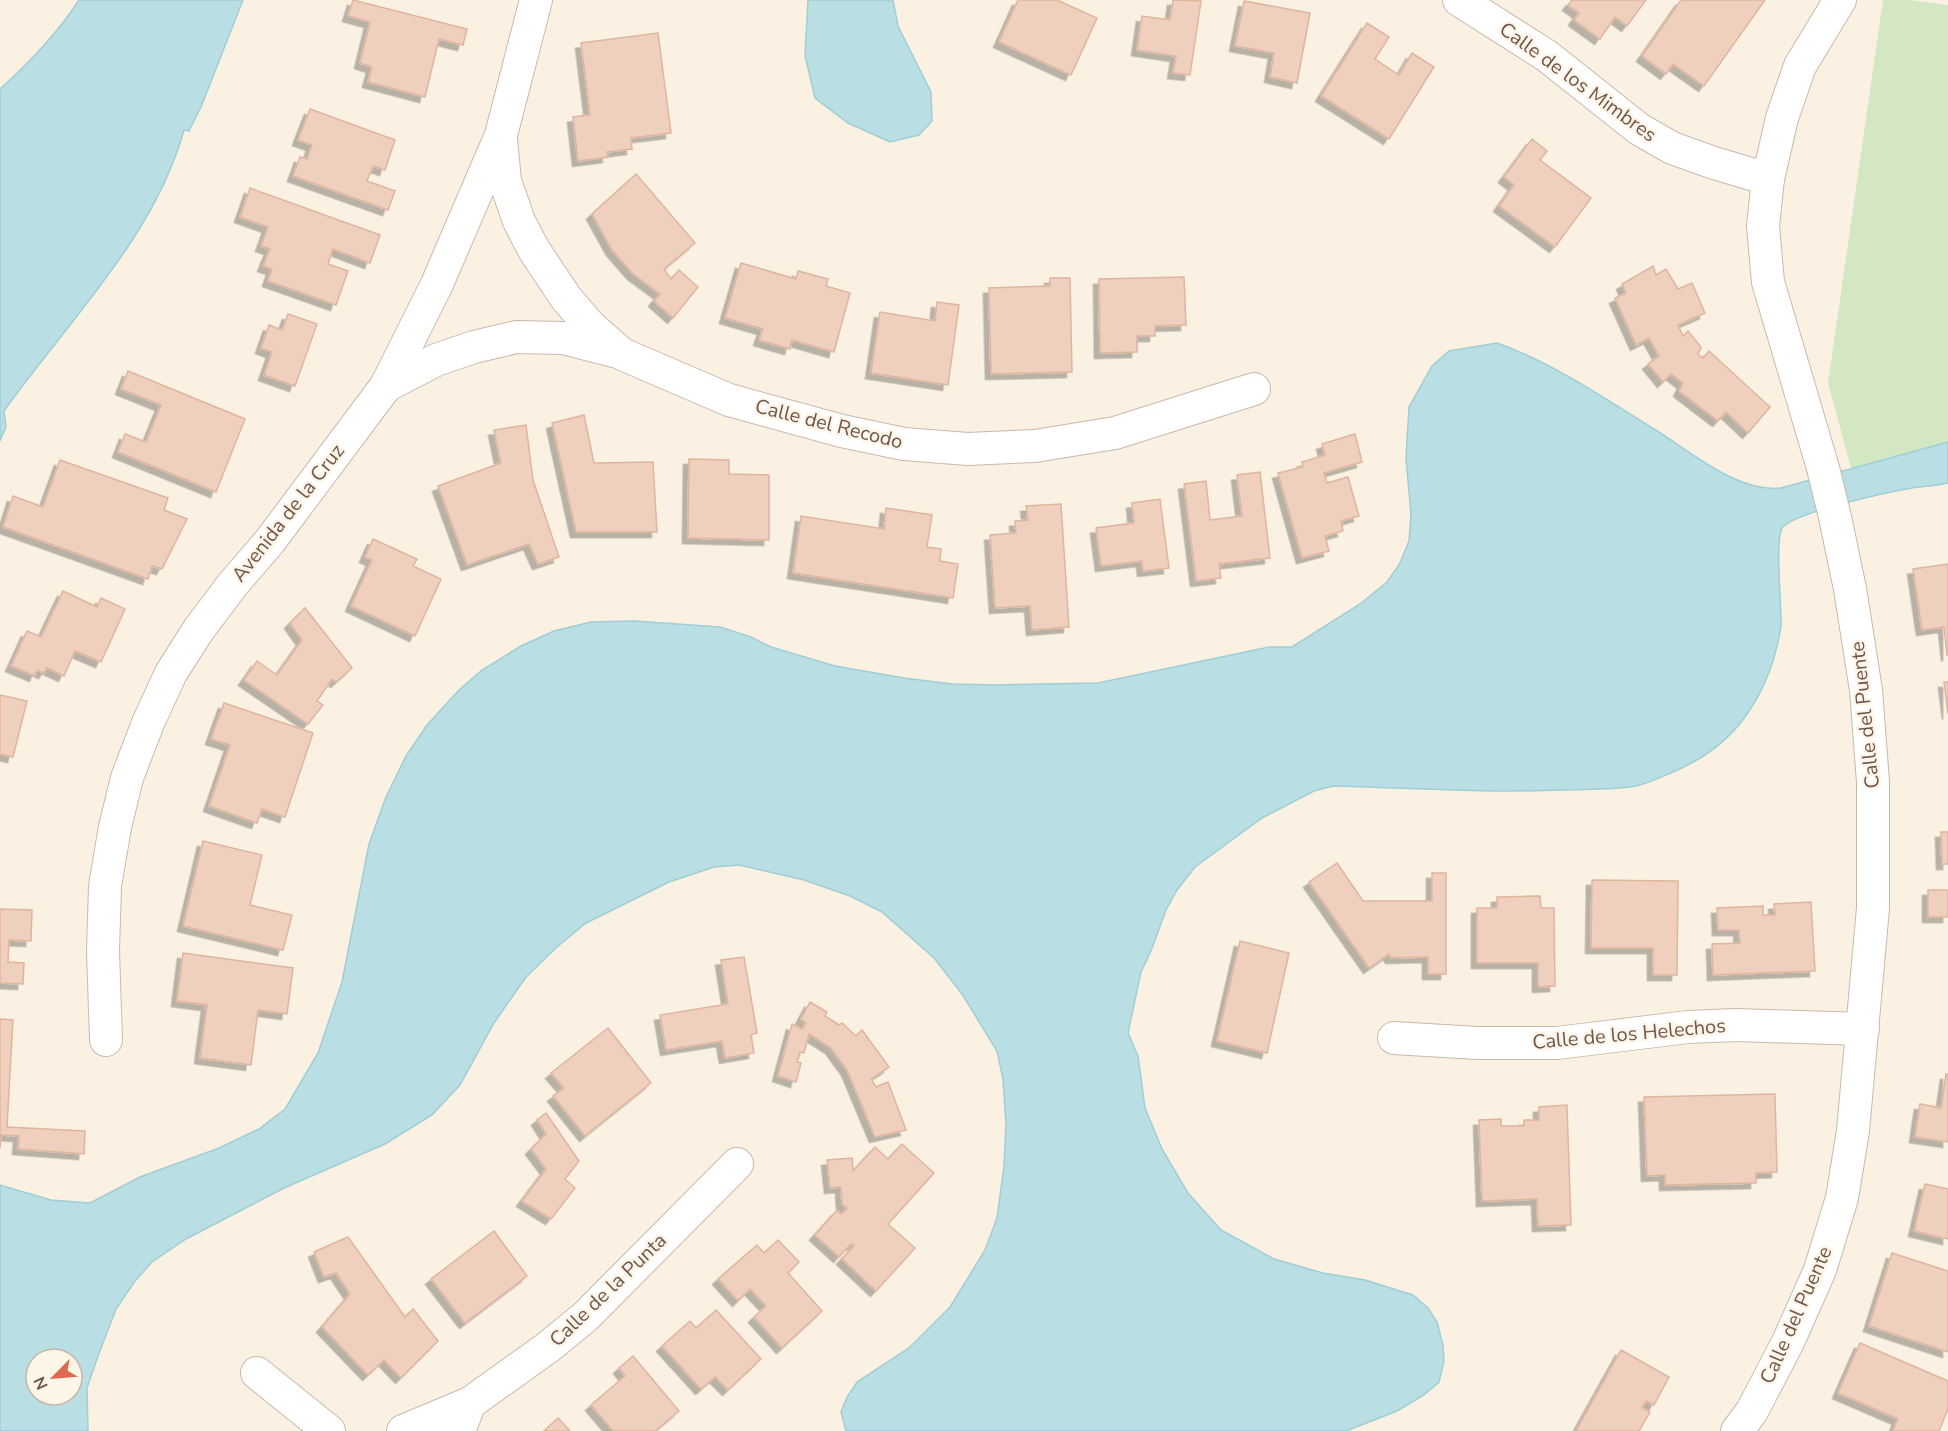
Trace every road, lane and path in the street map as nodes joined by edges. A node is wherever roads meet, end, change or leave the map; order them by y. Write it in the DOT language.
graph roads {
  1 [pos="536,0"];
  2 [pos="1460,0"];
  3 [pos="1840,0"];
  4 [pos="501,135"];
  5 [pos="1768,179"];
  6 [pos="622,354"];
  7 [pos="386,386"];
  8 [pos="1254,389"];
  9 [pos="1863,1029"];
  10 [pos="1394,1038"];
  11 [pos="106,1040"];
  12 [pos="737,1164"];
  13 [pos="257,1373"];
  14 [pos="464,1417"];
  15 [pos="329,1431"];
  16 [pos="403,1431"];
  17 [pos="1737,1431"];
  1 -- 4 [label="street, Avenida de la Cruz"];
  2 -- 5 [label="street, Calle de los Mimbres"];
  3 -- 5 [label="street, Calle del Puente"];
  4 -- 6 [label="street, Calle del Recodo"];
  4 -- 7 [label="street, Avenida de la Cruz"];
  5 -- 9 [label="street, Calle del Puente"];
  6 -- 7 [label="street, Calle del Recodo"];
  6 -- 8 [label="street, Calle del Recodo"];
  7 -- 11 [label="street, Avenida de la Cruz"];
  9 -- 10 [label="street, Calle de los Helechos"];
  9 -- 17 [label="street, Calle del Puente"];
  12 -- 14 [label="street, Calle de la Punta"];
  13 -- 15 [label="street"];
  14 -- 16 [label="street, Calle de la Punta"];
}
